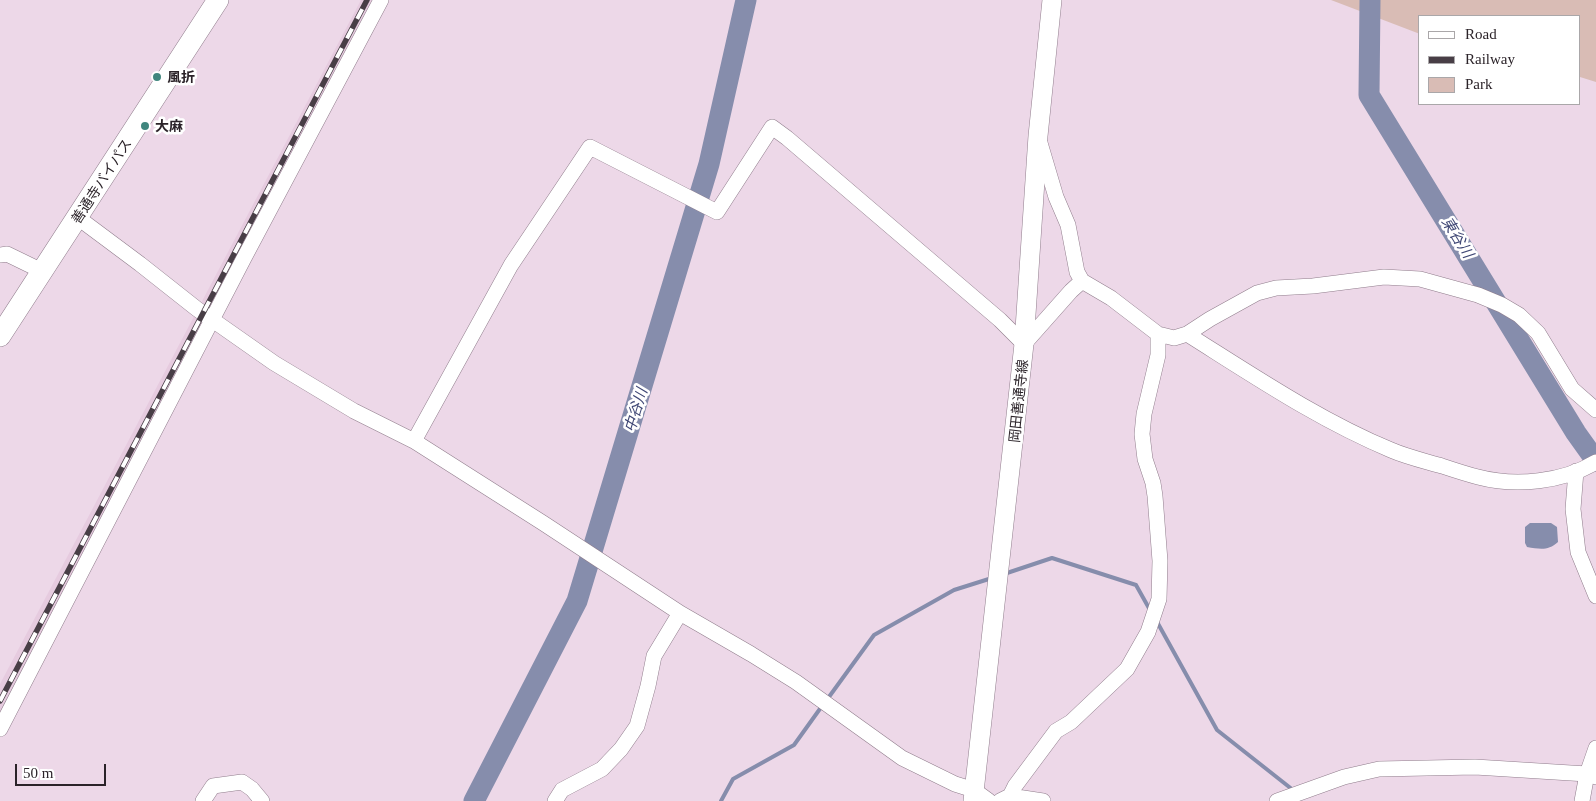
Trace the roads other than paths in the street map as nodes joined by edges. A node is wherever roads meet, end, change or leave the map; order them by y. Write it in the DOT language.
graph roads {
  1 [pos="218,0"];
  2 [pos="380,0"];
  3 [pos="1052,0"];
  4 [pos="1038,136"];
  5 [pos="77,217"];
  6 [pos="0,255"];
  7 [pos="42,271"];
  8 [pos="1082,281"];
  9 [pos="213,320"];
  10 [pos="1158,334"];
  11 [pos="1187,334"];
  12 [pos="0,336"];
  13 [pos="1024,344"];
  14 [pos="1596,410"];
  15 [pos="414,441"];
  16 [pos="1596,462"];
  17 [pos="1576,471"];
  18 [pos="1596,596"];
  19 [pos="680,613"];
  20 [pos="0,729"];
  21 [pos="1596,748"];
  22 [pos="1591,775"];
  23 [pos="978,797"];
  24 [pos="1005,799"];
  25 [pos="203,801"];
  26 [pos="262,801"];
  27 [pos="555,801"];
  28 [pos="1043,801"];
  29 [pos="1276,801"];
  30 [pos="1582,801"];
  1 -- 5 [label="highway, 善通寺バイパス"];
  2 -- 9 [label="street"];
  3 -- 4 [label="main road, 岡田善通寺線"];
  4 -- 8 [label="street"];
  4 -- 13 [label="main road, 岡田善通寺線"];
  5 -- 7 [label="highway, 善通寺バイパス"];
  5 -- 9 [label="street"];
  6 -- 7 [label="street"];
  7 -- 12 [label="highway, 善通寺バイパス"];
  8 -- 10 [label="street"];
  8 -- 13 [label="street"];
  9 -- 15 [label="street"];
  9 -- 20 [label="street"];
  10 -- 11 [label="street"];
  10 -- 24 [label="street"];
  11 -- 14 [label="street"];
  11 -- 17 [label="street"];
  13 -- 15 [label="street"];
  13 -- 23 [label="main road, 岡田善通寺線"];
  15 -- 19 [label="street"];
  16 -- 17 [label="street"];
  17 -- 18 [label="street"];
  19 -- 23 [label="street"];
  19 -- 27 [label="street"];
  21 -- 22 [label="street"];
  22 -- 29 [label="street"];
  22 -- 30 [label="street"];
  24 -- 28 [label="street"];
  25 -- 26 [label="street"];
}
